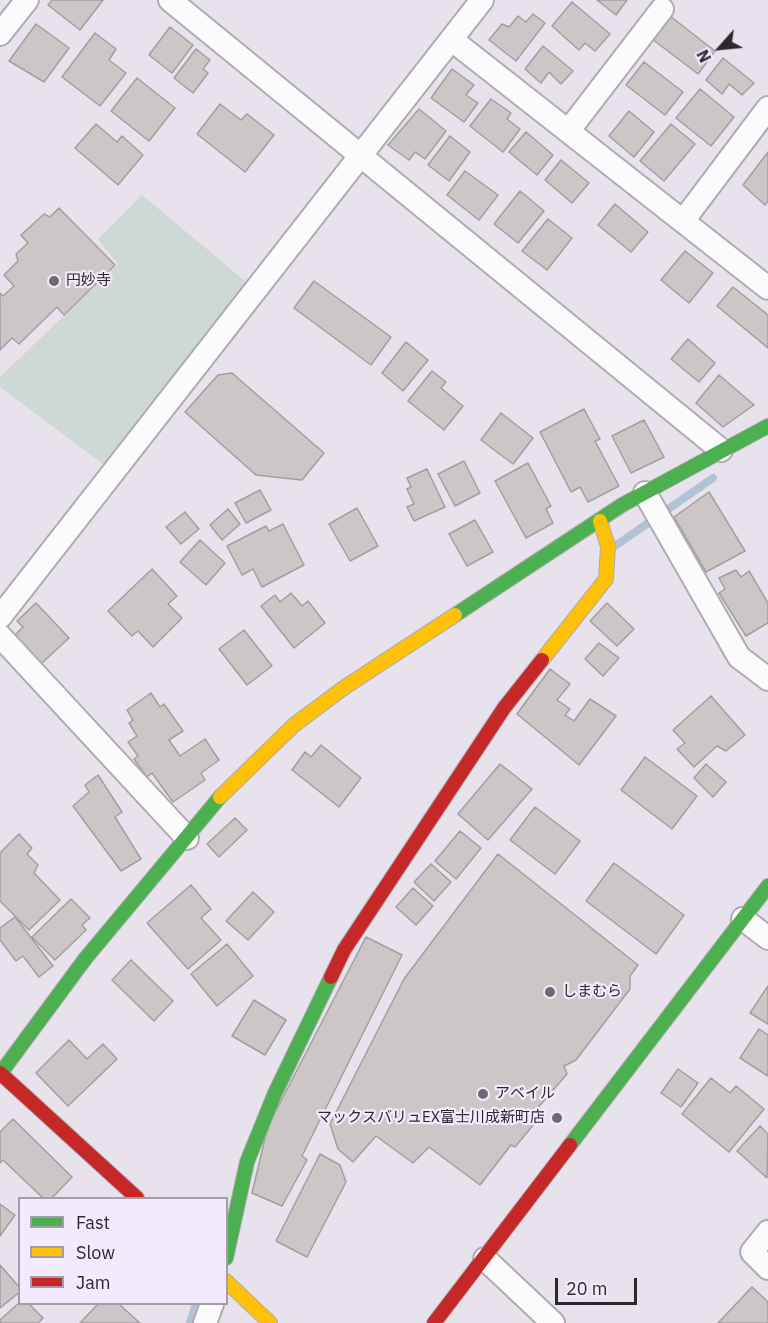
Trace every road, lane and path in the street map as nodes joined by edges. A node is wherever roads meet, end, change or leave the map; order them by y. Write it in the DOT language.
graph roads {
  1 [pos="27,0"];
  2 [pos="170,0"];
  3 [pos="482,0"];
  4 [pos="662,9"];
  5 [pos="0,34"];
  6 [pos="452,40"];
  7 [pos="768,108"];
  8 [pos="569,130"];
  9 [pos="361,153"];
  10 [pos="682,221"];
  11 [pos="768,288"];
  12 [pos="768,426"];
  13 [pos="721,450"];
  14 [pos="652,506"];
  15 [pos="600,521"];
  16 [pos="0,617"];
  17 [pos="0,636"];
  18 [pos="768,679"];
  19 [pos="187,838"];
  20 [pos="768,886"];
  21 [pos="743,919"];
  22 [pos="768,938"];
  23 [pos="0,1073"];
  24 [pos="135,1197"];
  25 [pos="768,1232"];
  26 [pos="228,1249"];
  27 [pos="485,1259"];
  28 [pos="768,1268"];
  29 [pos="228,1283"];
  30 [pos="212,1305"];
  31 [pos="205,1323"];
  32 [pos="270,1323"];
  33 [pos="434,1323"];
  34 [pos="553,1323"];
  1 -- 5 [label="street"];
  2 -- 9 [label="street"];
  3 -- 6 [label="street"];
  4 -- 8 [label="street"];
  6 -- 8 [label="street"];
  6 -- 9 [label="street"];
  7 -- 10 [label="street"];
  8 -- 10 [label="street"];
  9 -- 13 [label="street"];
  9 -- 16 [label="street"];
  10 -- 11 [label="street"];
  12 -- 13 [label="street"];
  13 -- 14 [label="street"];
  14 -- 15 [label="street"];
  14 -- 18 [label="street"];
  15 -- 19 [label="street"];
  15 -- 26 [label="street"];
  17 -- 19 [label="street"];
  19 -- 23 [label="street"];
  20 -- 21 [label="street"];
  21 -- 22 [label="street"];
  21 -- 27 [label="street"];
  23 -- 24 [label="street"];
  25 -- 28 [label="street"];
  27 -- 33 [label="street"];
  27 -- 34 [label="street"];
  29 -- 32 [label="street"];
  30 -- 31 [label="street"];
}
